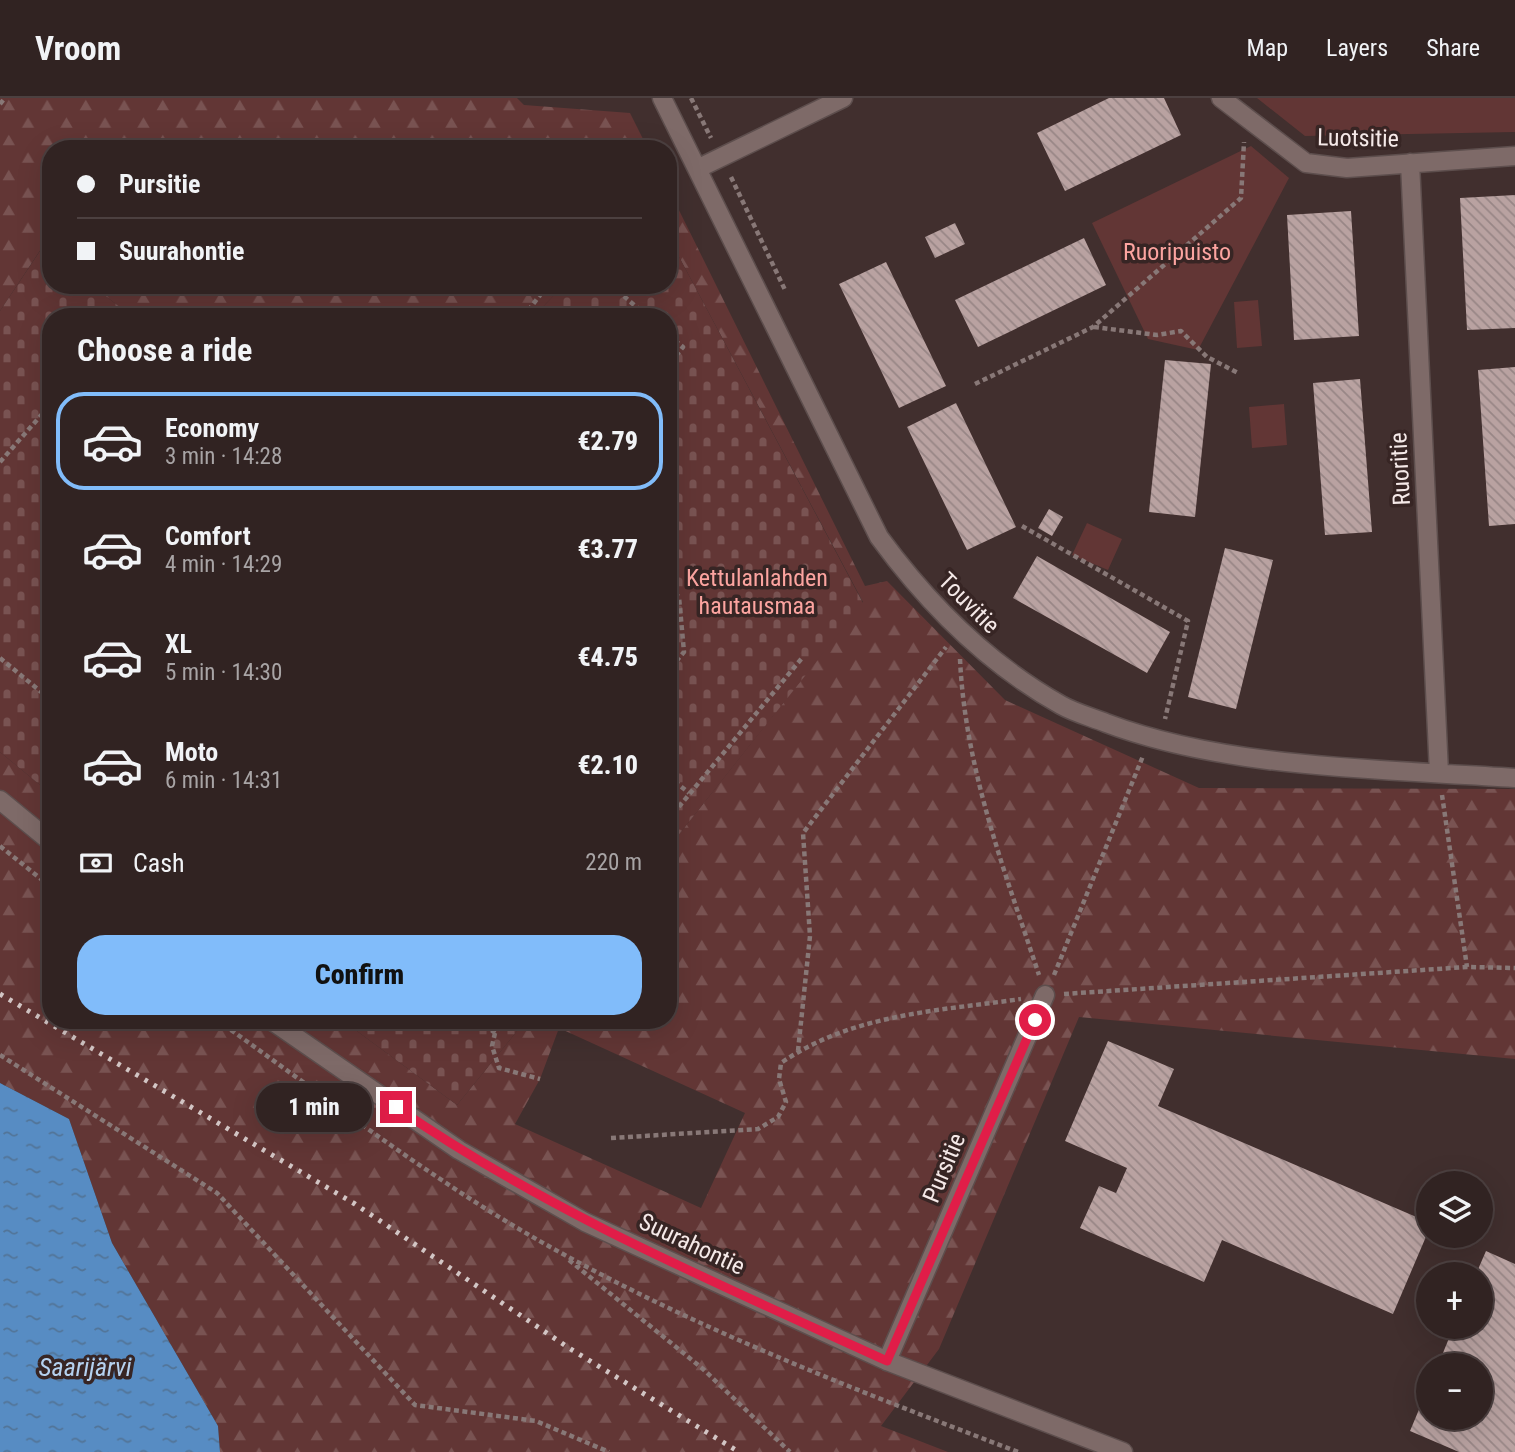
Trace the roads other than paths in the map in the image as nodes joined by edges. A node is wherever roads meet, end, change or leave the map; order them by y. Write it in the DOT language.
graph roads {
  1 [pos="662,98"];
  2 [pos="843,98"];
  3 [pos="1221,98"];
  4 [pos="1515,156"];
  5 [pos="1410,163"];
  6 [pos="699,168"];
  7 [pos="1439,773"];
  8 [pos="1515,778"];
  9 [pos="0,800"];
  10 [pos="42,835"];
  11 [pos="1045,995"];
  12 [pos="284,1029"];
  13 [pos="887,1361"];
  14 [pos="1123,1452"];
  1 -- 6 [label="street, Touvitie"];
  2 -- 6 [label="street"];
  3 -- 5 [label="street, Luotsitie"];
  4 -- 5 [label="street, Luotsitie"];
  5 -- 7 [label="street, Ruoritie"];
  6 -- 7 [label="street, Touvitie"];
  7 -- 8 [label="street, Touvitie"];
  9 -- 10 [label="street"];
  11 -- 13 [label="street, Pursitie"];
  12 -- 13 [label="street, Suurahontie"];
  13 -- 14 [label="street, Suurahontie"];
}
